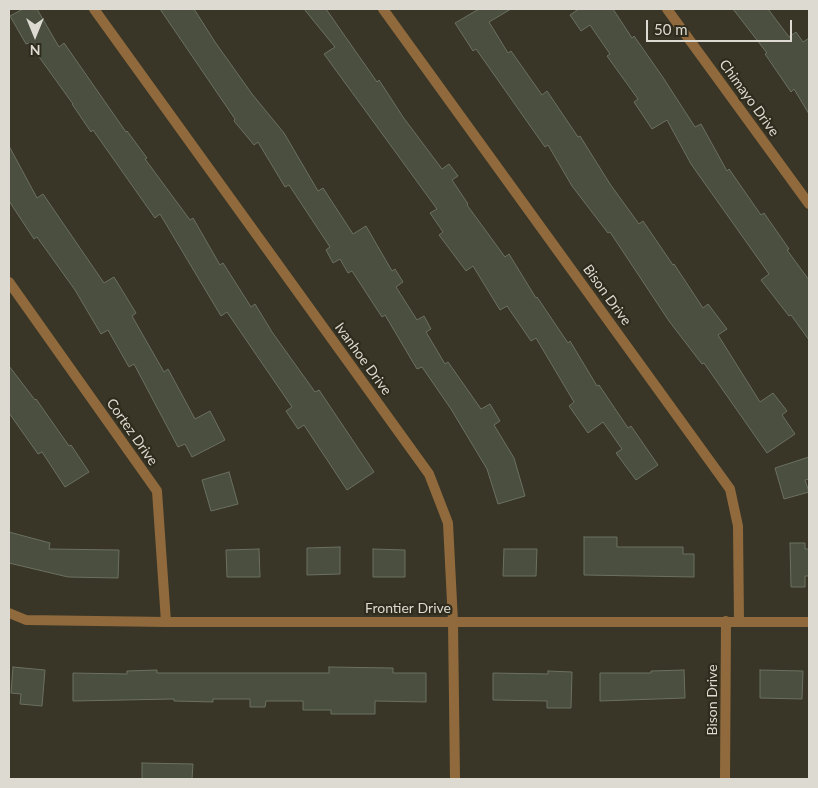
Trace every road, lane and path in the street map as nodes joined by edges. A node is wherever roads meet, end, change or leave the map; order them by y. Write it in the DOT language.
graph roads {
  1 [pos="94,9"];
  2 [pos="383,9"];
  3 [pos="667,9"];
  4 [pos="809,204"];
  5 [pos="9,282"];
  6 [pos="9,613"];
  7 [pos="726,621"];
  8 [pos="739,621"];
  9 [pos="166,622"];
  10 [pos="453,622"];
  11 [pos="809,622"];
  12 [pos="455,779"];
  13 [pos="725,779"];
  1 -- 10 [label="street, Ivanhoe Drive"];
  2 -- 8 [label="street, Bison Drive"];
  3 -- 4 [label="street, Chimayo Drive"];
  5 -- 9 [label="street, Cortez Drive"];
  6 -- 9 [label="street, Frontier Drive"];
  7 -- 8 [label="street, Frontier Drive"];
  7 -- 10 [label="street, Frontier Drive"];
  7 -- 13 [label="street, Bison Drive"];
  8 -- 11 [label="street, Frontier Drive"];
  9 -- 10 [label="street, Frontier Drive"];
  10 -- 12 [label="street, Ivanhoe Drive"];
}
